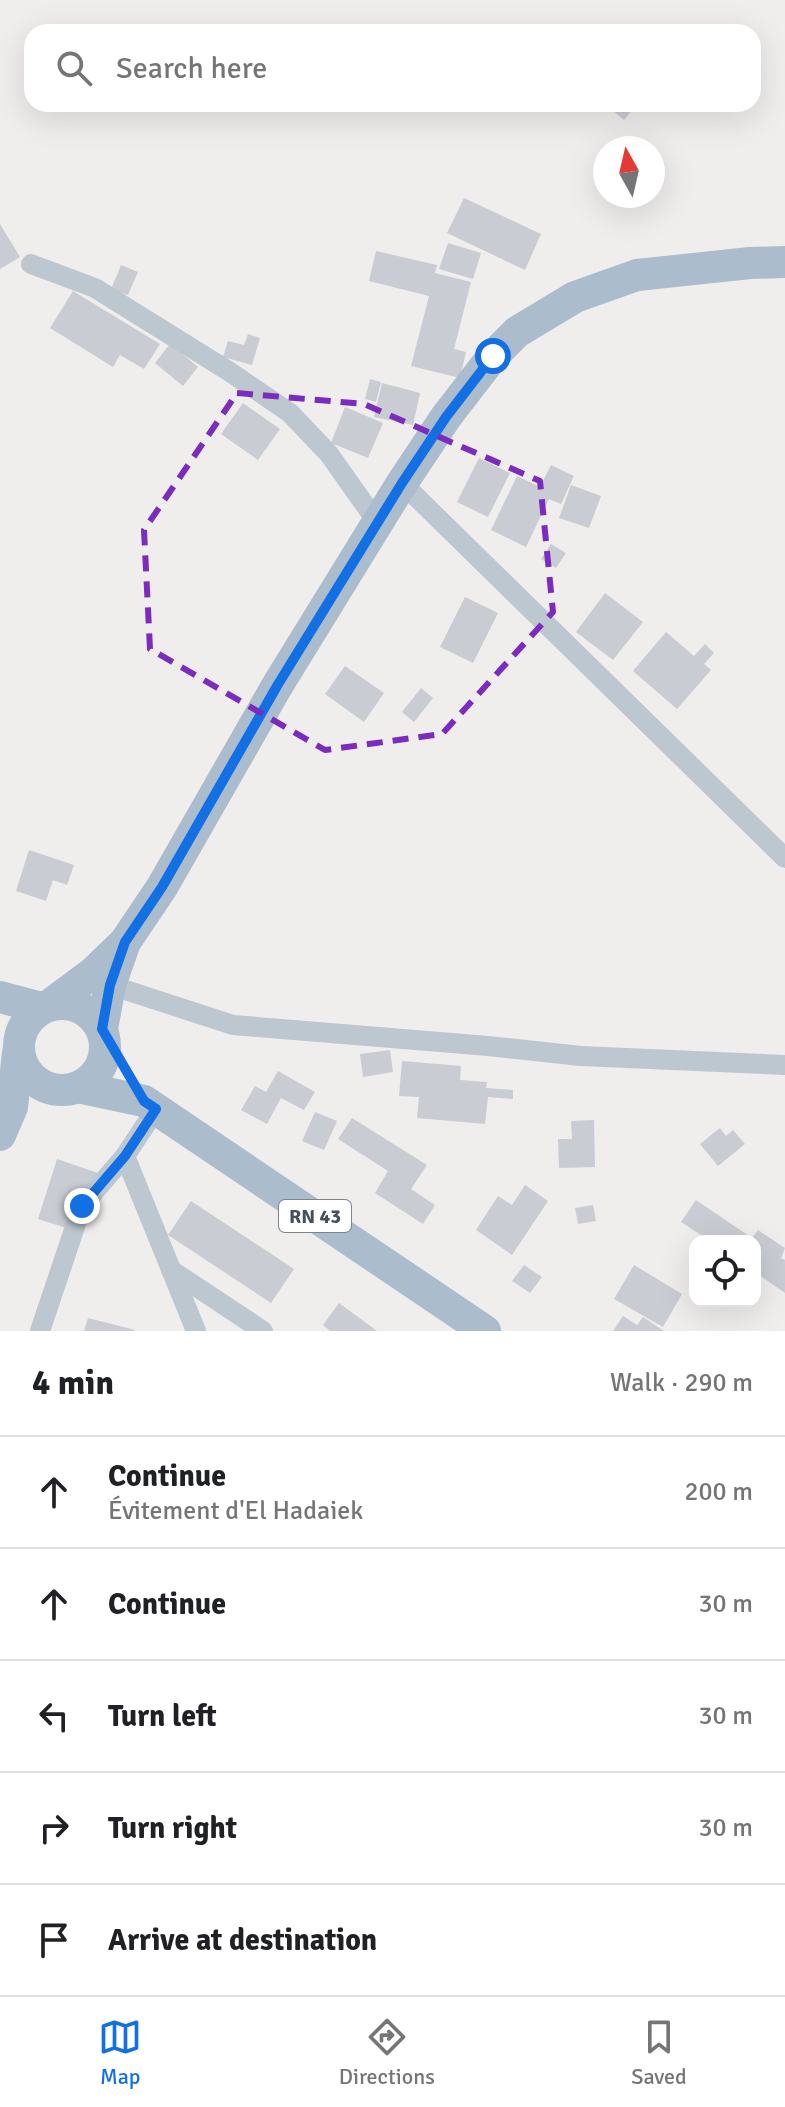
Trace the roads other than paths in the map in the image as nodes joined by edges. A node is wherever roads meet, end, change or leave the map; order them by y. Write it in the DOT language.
graph roads {
  1 [pos="785,262"];
  2 [pos="31,264"];
  3 [pos="402,483"];
  4 [pos="377,522"];
  5 [pos="785,858"];
  6 [pos="125,942"];
  7 [pos="110,985"];
  8 [pos="0,997"];
  9 [pos="46,1006"];
  10 [pos="0,1016"];
  11 [pos="103,1031"];
  12 [pos="18,1050"];
  13 [pos="785,1065"];
  14 [pos="71,1088"];
  15 [pos="150,1105"];
  16 [pos="0,1136"];
  17 [pos="125,1156"];
  18 [pos="171,1270"];
  19 [pos="40,1331"];
  20 [pos="196,1331"];
  21 [pos="263,1331"];
  22 [pos="485,1331"];
  1 -- 3 [label="main road"];
  2 -- 4 [label="street"];
  3 -- 4 [label="main road"];
  3 -- 5 [label="street"];
  4 -- 6 [label="main road"];
  6 -- 7 [label="main road"];
  6 -- 9 [label="main road"];
  7 -- 11 [label="main road"];
  7 -- 13 [label="street"];
  8 -- 9 [label="main road"];
  9 -- 11 [label="main road"];
  9 -- 12 [label="main road"];
  10 -- 12 [label="main road"];
  11 -- 14 [label="main road"];
  11 -- 15 [label="main road, RN 43"];
  12 -- 14 [label="main road"];
  12 -- 16 [label="main road"];
  14 -- 15 [label="main road, RN 43"];
  14 -- 16 [label="main road"];
  15 -- 17 [label="street"];
  15 -- 22 [label="main road, RN 43"];
  17 -- 18 [label="street"];
  17 -- 19 [label="street"];
  18 -- 20 [label="street"];
  18 -- 21 [label="street"];
}
